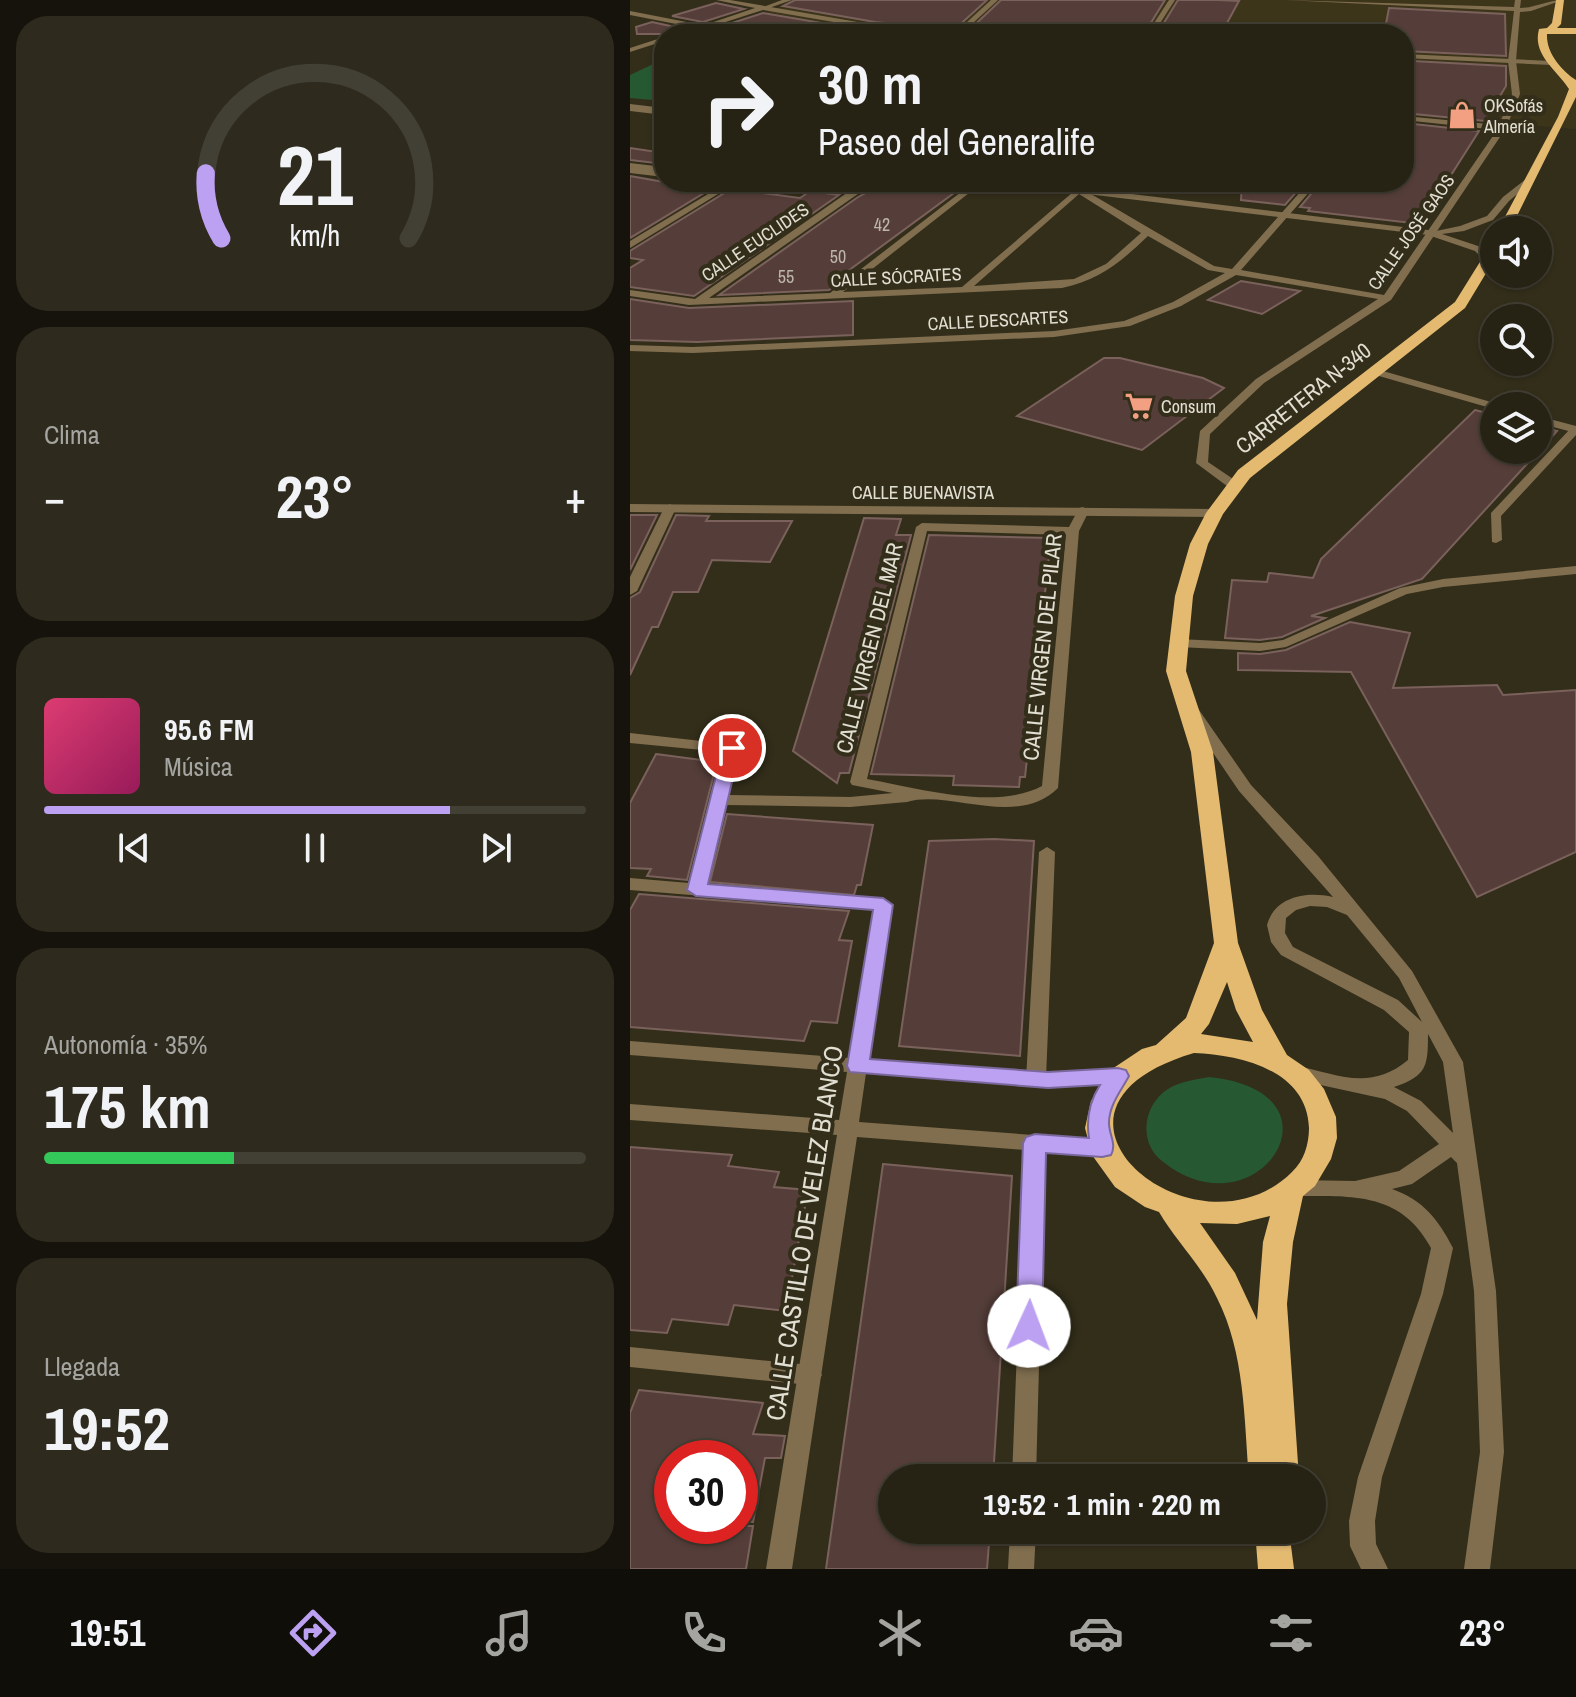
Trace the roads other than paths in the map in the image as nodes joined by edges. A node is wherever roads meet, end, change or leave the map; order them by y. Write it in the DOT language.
graph roads {
  1 [pos="719,0"];
  2 [pos="789,0"];
  3 [pos="995,0"];
  4 [pos="1172,0"];
  5 [pos="1287,0"];
  6 [pos="1518,0"];
  7 [pos="1560,0"];
  8 [pos="764,8"];
  9 [pos="1519,10"];
  10 [pos="630,13"];
  11 [pos="687,24"];
  12 [pos="712,24"];
  13 [pos="857,24"];
  14 [pos="968,24"];
  15 [pos="1156,24"];
  16 [pos="1576,28"];
  17 [pos="1551,29"];
  18 [pos="654,42"];
  19 [pos="630,48"];
  20 [pos="1414,56"];
  21 [pos="1548,59"];
  22 [pos="1512,61"];
  23 [pos="1576,66"];
  24 [pos="1575,86"];
  25 [pos="630,108"];
  26 [pos="654,111"];
  27 [pos="1414,119"];
  28 [pos="1502,128"];
  29 [pos="632,170"];
  30 [pos="654,171"];
  31 [pos="1529,181"];
  32 [pos="717,192"];
  33 [pos="854,192"];
  34 [pos="856,192"];
  35 [pos="966,192"];
  36 [pos="1077,192"];
  37 [pos="1082,192"];
  38 [pos="1096,192"];
  39 [pos="1306,192"];
  40 [pos="852,195"];
  41 [pos="1287,215"];
  42 [pos="1511,216"];
  43 [pos="1147,232"];
  44 [pos="1429,232"];
  45 [pos="630,245"];
  46 [pos="1480,250"];
  47 [pos="1234,272"];
  48 [pos="1480,273"];
  49 [pos="964,290"];
  50 [pos="630,293"];
  51 [pos="832,296"];
  52 [pos="1387,298"];
  53 [pos="697,301"];
  54 [pos="630,348"];
  55 [pos="1376,372"];
  56 [pos="1480,402"];
  57 [pos="1552,423"];
  58 [pos="1575,430"];
  59 [pos="1235,486"];
  60 [pos="630,508"];
  61 [pos="670,508"];
  62 [pos="1083,511"];
  63 [pos="1215,513"];
  64 [pos="1073,531"];
  65 [pos="1496,540"];
  66 [pos="1576,570"];
  67 [pos="630,591"];
  68 [pos="1179,643"];
  69 [pos="1185,700"];
  70 [pos="630,738"];
  71 [pos="1050,788"];
  72 [pos="928,795"];
  73 [pos="719,800"];
  74 [pos="1047,852"];
  75 [pos="630,884"];
  76 [pos="696,890"];
  77 [pos="1359,914"];
  78 [pos="1226,943"];
  79 [pos="630,1048"];
  80 [pos="1167,1048"];
  81 [pos="858,1066"];
  82 [pos="1285,1066"];
  83 [pos="1118,1076"];
  84 [pos="1036,1079"];
  85 [pos="1370,1087"];
  86 [pos="630,1112"];
  87 [pos="848,1129"];
  88 [pos="1035,1143"];
  89 [pos="1102,1148"];
  90 [pos="1461,1148"];
  91 [pos="1356,1188"];
  92 [pos="1293,1190"];
  93 [pos="1171,1207"];
  94 [pos="630,1357"];
  95 [pos="810,1375"];
  96 [pos="1024,1464"];
  97 [pos="1264,1464"];
  98 [pos="1281,1464"];
  99 [pos="1022,1544"];
  100 [pos="1273,1544"];
  101 [pos="1283,1544"];
  102 [pos="779,1569"];
  103 [pos="1021,1569"];
  104 [pos="1276,1569"];
  105 [pos="1283,1569"];
  106 [pos="1375,1569"];
  107 [pos="1477,1569"];
  1 -- 8 [label="street"];
  2 -- 8 [label="street"];
  3 -- 14 [label="street"];
  4 -- 15 [label="street"];
  5 -- 9 [label="street"];
  6 -- 9 [label="street, CALLE JOSÉ GAOS"];
  7 -- 9 [label="street"];
  7 -- 17 [label="highway"];
  8 -- 12 [label="street"];
  8 -- 13 [label="street"];
  9 -- 22 [label="street, CALLE JOSÉ GAOS"];
  10 -- 11 [label="street"];
  16 -- 17 [label="highway"];
  17 -- 21 [label="highway"];
  18 -- 19 [label="street"];
  20 -- 22 [label="street"];
  21 -- 22 [label="street"];
  21 -- 23 [label="highway"];
  21 -- 24 [label="highway"];
  22 -- 28 [label="street, CALLE JOSÉ GAOS"];
  24 -- 31 [label="highway"];
  25 -- 26 [label="street"];
  27 -- 28 [label="street"];
  28 -- 44 [label="street, CALLE JOSÉ GAOS"];
  29 -- 30 [label="street"];
  31 -- 42 [label="highway"];
  31 -- 44 [label="street"];
  32 -- 45 [label="street"];
  33 -- 40 [label="street"];
  34 -- 40 [label="street, CALLE EUCLIDES"];
  35 -- 51 [label="street"];
  36 -- 49 [label="street"];
  37 -- 43 [label="street"];
  38 -- 41 [label="street"];
  39 -- 41 [label="street, CALLE DESCARTES"];
  40 -- 53 [label="street, CALLE EUCLIDES"];
  41 -- 44 [label="street"];
  41 -- 47 [label="street, CALLE DESCARTES"];
  43 -- 47 [label="street"];
  43 -- 49 [label="street, CALLE SÓCRATES"];
  44 -- 46 [label="street"];
  44 -- 52 [label="street, CALLE JOSÉ GAOS"];
  47 -- 52 [label="street"];
  47 -- 54 [label="street, CALLE DESCARTES"];
  48 -- 55 [label="highway, CARRETERA N-340"];
  49 -- 51 [label="street, CALLE SÓCRATES"];
  50 -- 53 [label="street, CALLE SÓCRATES"];
  51 -- 53 [label="street, CALLE SÓCRATES"];
  52 -- 59 [label="street, CALLE JOSÉ GAOS"];
  55 -- 56 [label="street"];
  55 -- 59 [label="highway, CARRETERA N-340"];
  57 -- 58 [label="street"];
  58 -- 65 [label="lane"];
  59 -- 63 [label="highway, CARRETERA N-340"];
  60 -- 61 [label="street, CALLE BUENAVISTA"];
  61 -- 62 [label="street, CALLE BUENAVISTA"];
  61 -- 67 [label="street"];
  62 -- 63 [label="street, CALLE BUENAVISTA"];
  62 -- 64 [label="street, CALLE VIRGEN DEL PILAR"];
  63 -- 68 [label="highway, CARRETERA N-340"];
  64 -- 71 [label="street, CALLE VIRGEN DEL PILAR"];
  64 -- 72 [label="street, CALLE VIRGEN DEL MAR"];
  66 -- 68 [label="lane"];
  68 -- 69 [label="highway, CARRETERA N-340"];
  69 -- 77 [label="street"];
  69 -- 78 [label="highway, CARRETERA N-340"];
  70 -- 73 [label="street"];
  71 -- 72 [label="street, CALLE VIRGEN DEL MAR"];
  72 -- 73 [label="street"];
  73 -- 76 [label="street"];
  74 -- 84 [label="street"];
  75 -- 76 [label="street"];
  76 -- 81 [label="street, CALLE CASTILLO DE VELEZ BLANCO"];
  77 -- 85 [label="street"];
  77 -- 90 [label="street"];
  78 -- 80 [label="highway"];
  78 -- 82 [label="highway"];
  79 -- 81 [label="street"];
  80 -- 82 [label="highway"];
  80 -- 83 [label="highway"];
  81 -- 84 [label="street"];
  81 -- 87 [label="street, CALLE CASTILLO DE VELEZ BLANCO"];
  82 -- 85 [label="street"];
  82 -- 92 [label="highway"];
  83 -- 84 [label="street"];
  83 -- 89 [label="highway"];
  85 -- 90 [label="street"];
  86 -- 87 [label="street"];
  87 -- 88 [label="street"];
  87 -- 95 [label="street, CALLE CASTILLO DE VELEZ BLANCO"];
  88 -- 89 [label="street"];
  88 -- 96 [label="street"];
  89 -- 93 [label="highway"];
  90 -- 91 [label="street"];
  90 -- 107 [label="street"];
  91 -- 92 [label="street"];
  91 -- 106 [label="street"];
  92 -- 93 [label="highway"];
  92 -- 98 [label="highway"];
  93 -- 97 [label="highway"];
  94 -- 95 [label="street"];
  95 -- 102 [label="street, CALLE CASTILLO DE VELEZ BLANCO"];
  99 -- 103 [label="street"];
  100 -- 104 [label="highway"];
  101 -- 105 [label="highway"];
}
